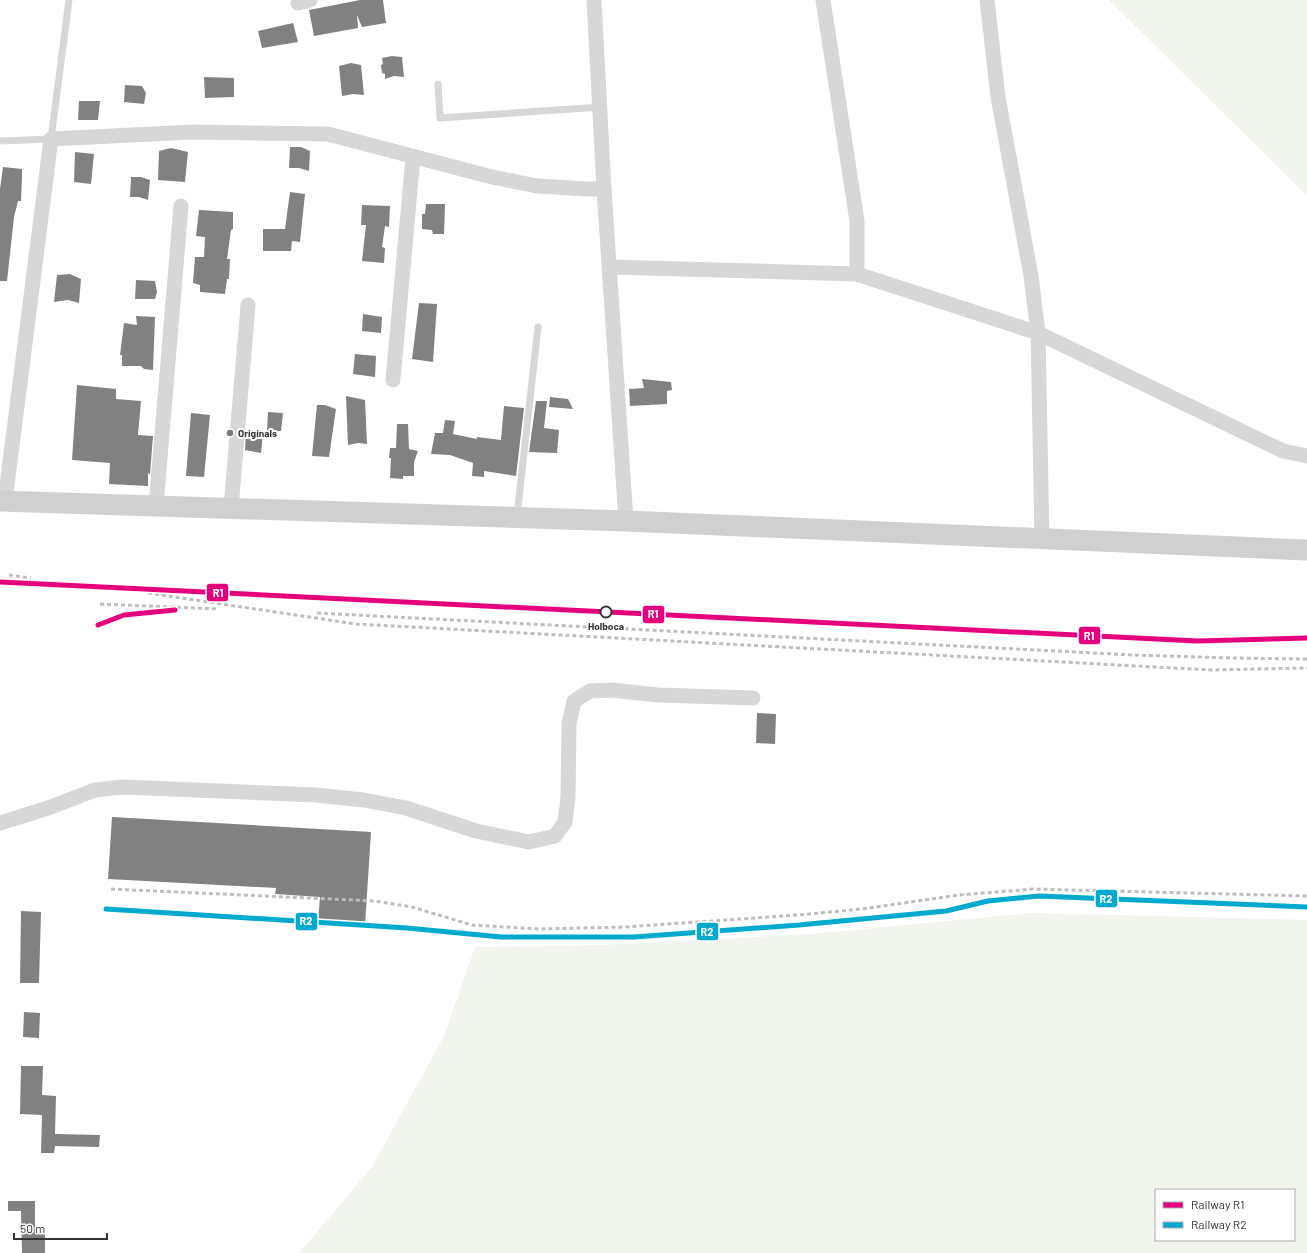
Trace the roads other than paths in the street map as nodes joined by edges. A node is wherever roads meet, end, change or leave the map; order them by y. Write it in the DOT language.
graph roads {
  1 [pos="70,0"];
  2 [pos="594,0"];
  3 [pos="823,0"];
  4 [pos="987,0"];
  5 [pos="438,84"];
  6 [pos="601,107"];
  7 [pos="51,139"];
  8 [pos="0,141"];
  9 [pos="413,157"];
  10 [pos="604,188"];
  11 [pos="181,206"];
  12 [pos="610,267"];
  13 [pos="857,274"];
  14 [pos="248,305"];
  15 [pos="538,327"];
  16 [pos="1038,333"];
  17 [pos="392,380"];
  18 [pos="1307,456"];
  19 [pos="3,501"];
  20 [pos="156,506"];
  21 [pos="231,508"];
  22 [pos="516,518"];
  23 [pos="626,521"];
  24 [pos="1042,538"];
  25 [pos="1307,550"];
  26 [pos="753,698"];
  27 [pos="0,823"];
  1 -- 7 [label="lane"];
  2 -- 6 [label="street"];
  3 -- 13 [label="street"];
  4 -- 16 [label="street"];
  5 -- 6 [label="lane"];
  6 -- 10 [label="street"];
  7 -- 8 [label="lane"];
  7 -- 9 [label="street"];
  7 -- 19 [label="street"];
  9 -- 10 [label="street"];
  9 -- 17 [label="street"];
  10 -- 12 [label="street"];
  11 -- 20 [label="street"];
  12 -- 13 [label="street"];
  12 -- 23 [label="street"];
  13 -- 16 [label="street"];
  14 -- 21 [label="street"];
  15 -- 22 [label="lane"];
  16 -- 18 [label="street"];
  16 -- 24 [label="street"];
  19 -- 20 [label="main road"];
  20 -- 21 [label="main road"];
  21 -- 22 [label="main road"];
  22 -- 23 [label="main road"];
  23 -- 24 [label="main road"];
  24 -- 25 [label="main road"];
  26 -- 27 [label="street"];
}
